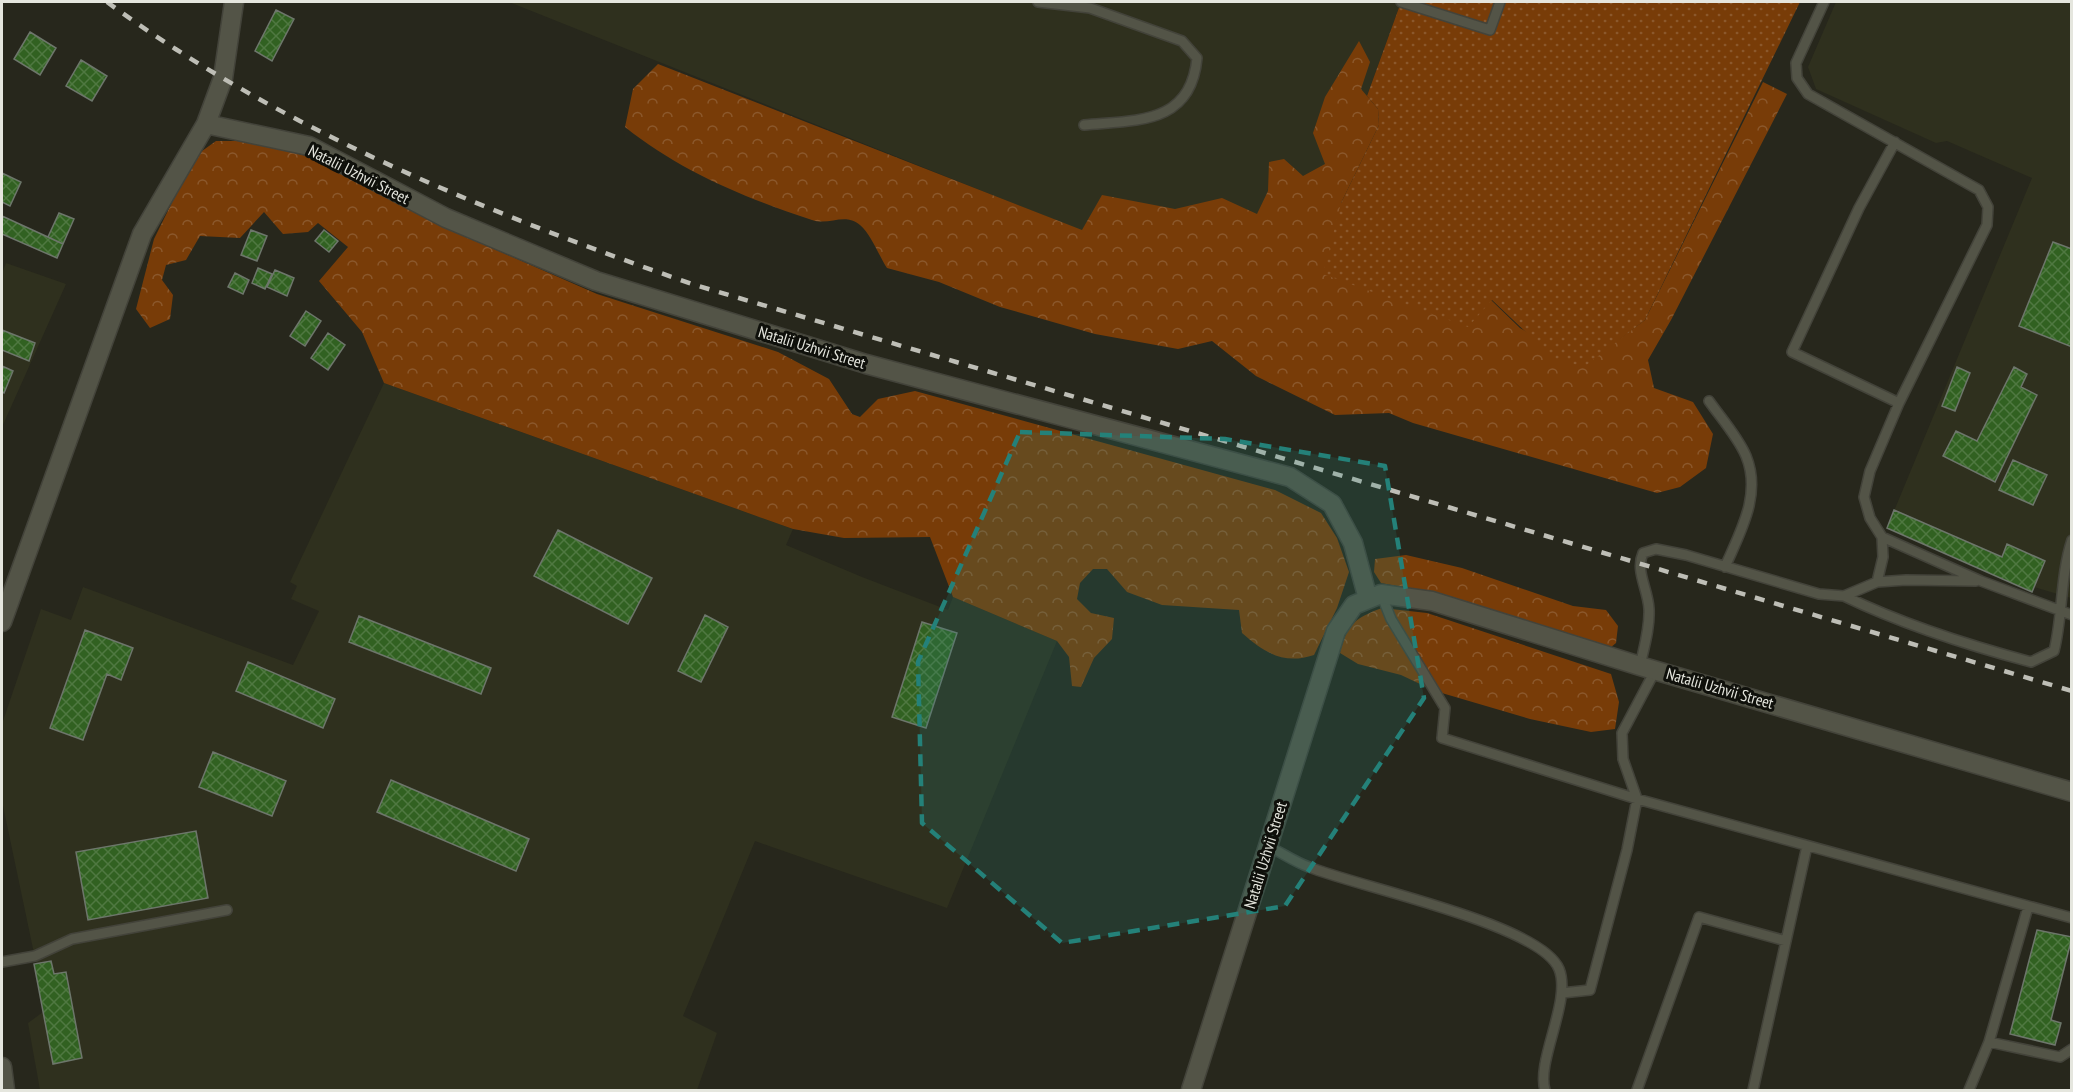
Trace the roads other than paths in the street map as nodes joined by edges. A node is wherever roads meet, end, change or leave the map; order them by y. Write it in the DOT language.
graph roads {
  1 [pos="234,2"];
  2 [pos="1038,2"];
  3 [pos="1401,2"];
  4 [pos="1500,2"];
  5 [pos="1824,2"];
  6 [pos="206,124"];
  7 [pos="1084,125"];
  8 [pos="1895,142"];
  9 [pos="1709,401"];
  10 [pos="1899,403"];
  11 [pos="1882,537"];
  12 [pos="2072,540"];
  13 [pos="1725,567"];
  14 [pos="1981,581"];
  15 [pos="1877,582"];
  16 [pos="1844,596"];
  17 [pos="1375,597"];
  18 [pos="2058,611"];
  19 [pos="2072,615"];
  20 [pos="2,622"];
  21 [pos="1648,668"];
  22 [pos="2072,792"];
  23 [pos="1637,799"];
  24 [pos="1268,846"];
  25 [pos="1807,846"];
  26 [pos="2028,907"];
  27 [pos="227,910"];
  28 [pos="2072,918"];
  29 [pos="1786,941"];
  30 [pos="2,962"];
  31 [pos="1562,993"];
  32 [pos="1989,1042"];
  33 [pos="2072,1049"];
  34 [pos="2,1067"];
  35 [pos="4,1090"];
  36 [pos="1191,1090"];
  37 [pos="1545,1090"];
  38 [pos="1638,1090"];
  39 [pos="1753,1090"];
  40 [pos="1969,1090"];
  1 -- 6 [label="street"];
  2 -- 7 [label="lane"];
  3 -- 4 [label="lane"];
  5 -- 8 [label="lane"];
  6 -- 17 [label="street, Natalii Uzhvii Street"];
  6 -- 20 [label="street"];
  8 -- 10 [label="lane"];
  8 -- 10 [label="lane"];
  9 -- 13 [label="lane"];
  10 -- 11 [label="lane"];
  11 -- 14 [label="lane"];
  11 -- 15 [label="lane"];
  12 -- 18 [label="lane"];
  13 -- 16 [label="lane"];
  13 -- 21 [label="lane"];
  14 -- 15 [label="lane"];
  14 -- 18 [label="lane"];
  15 -- 16 [label="lane"];
  16 -- 18 [label="lane"];
  17 -- 21 [label="street, Natalii Uzhvii Street"];
  17 -- 23 [label="lane"];
  17 -- 24 [label="street, Natalii Uzhvii Street"];
  18 -- 19 [label="lane"];
  21 -- 22 [label="street, Natalii Uzhvii Street"];
  21 -- 23 [label="lane"];
  23 -- 25 [label="lane"];
  23 -- 31 [label="lane"];
  24 -- 31 [label="lane"];
  24 -- 36 [label="street, Natalii Uzhvii Street"];
  25 -- 26 [label="lane"];
  25 -- 29 [label="lane"];
  26 -- 28 [label="lane"];
  26 -- 32 [label="lane"];
  27 -- 30 [label="lane"];
  29 -- 38 [label="lane"];
  29 -- 39 [label="lane"];
  31 -- 37 [label="lane"];
  32 -- 33 [label="lane"];
  32 -- 40 [label="lane"];
  34 -- 35 [label="street"];
}
